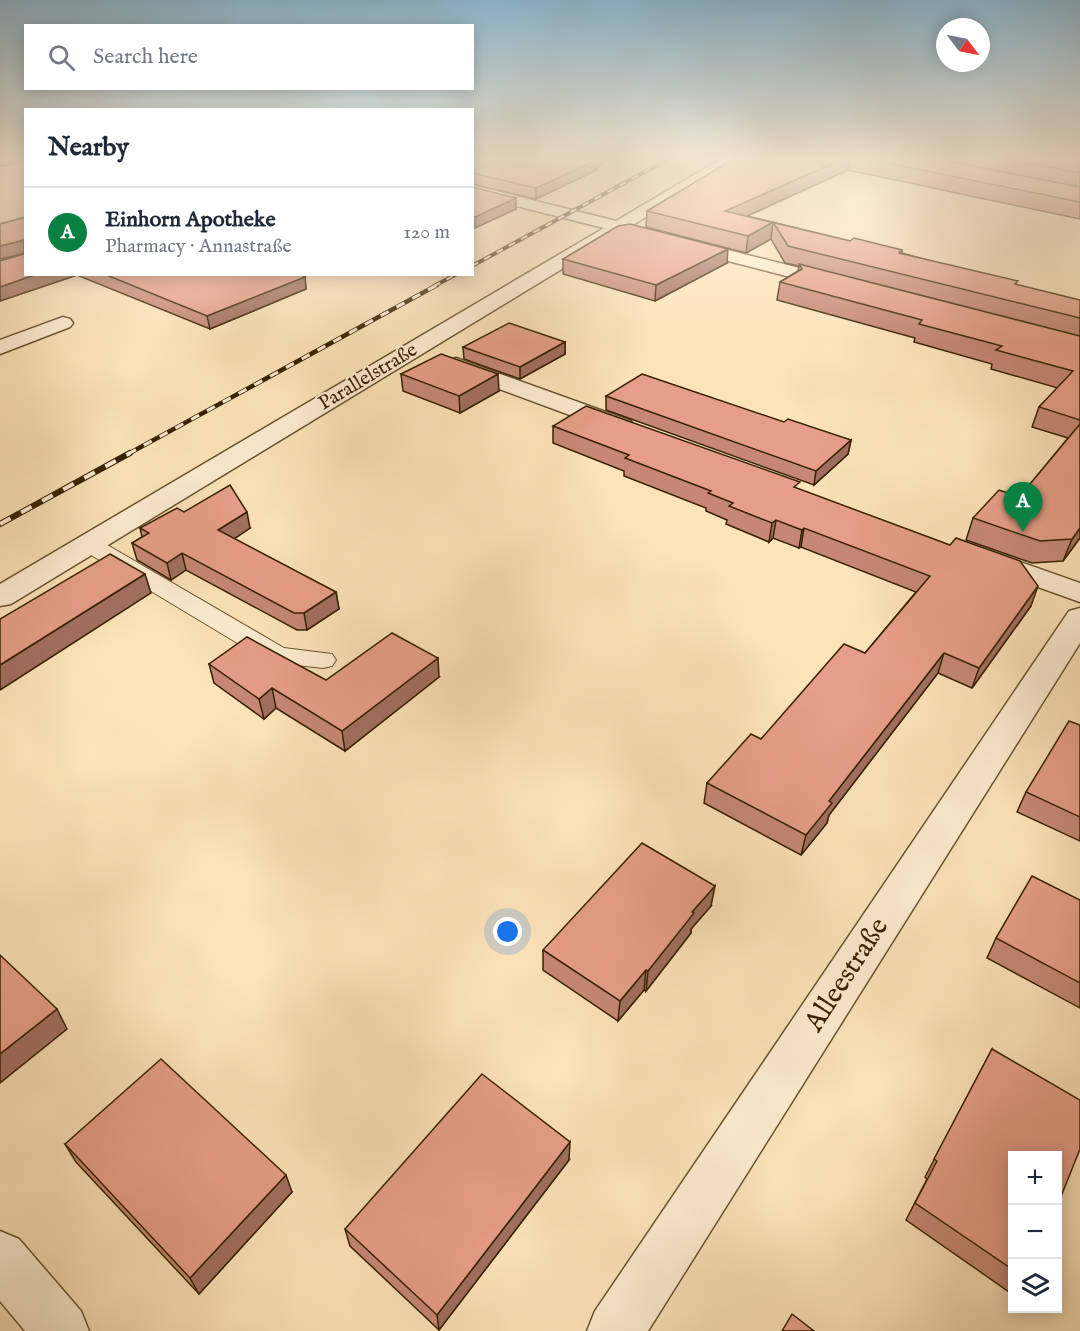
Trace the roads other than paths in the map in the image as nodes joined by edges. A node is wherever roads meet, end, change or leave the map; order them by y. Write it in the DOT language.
graph roads {
  1 [pos="588,219"];
  2 [pos="647,219"];
  3 [pos="631,230"];
  4 [pos="666,239"];
  5 [pos="861,290"];
  6 [pos="63,323"];
  7 [pos="1,345"];
  8 [pos="413,350"];
  9 [pos="648,435"];
  10 [pos="89,544"];
  11 [pos="962,551"];
  12 [pos="1080,593"];
  13 [pos="0,597"];
  14 [pos="1080,618"];
  15 [pos="323,660"];
  16 [pos="0,1258"];
  17 [pos="61,1331"];
  18 [pos="615,1331"];
  1 -- 3 [label="street"];
  2 -- 3 [label="street, Parallelstraße"];
  3 -- 8 [label="street, Parallelstraße"];
  4 -- 5 [label="street"];
  6 -- 7 [label="street"];
  8 -- 9 [label="street"];
  8 -- 10 [label="street, Parallelstraße"];
  10 -- 13 [label="street, Parallelstraße"];
  10 -- 15 [label="lane"];
  11 -- 12 [label="street"];
  14 -- 18 [label="street, Alleestraße"];
  16 -- 17 [label="street"];
}
